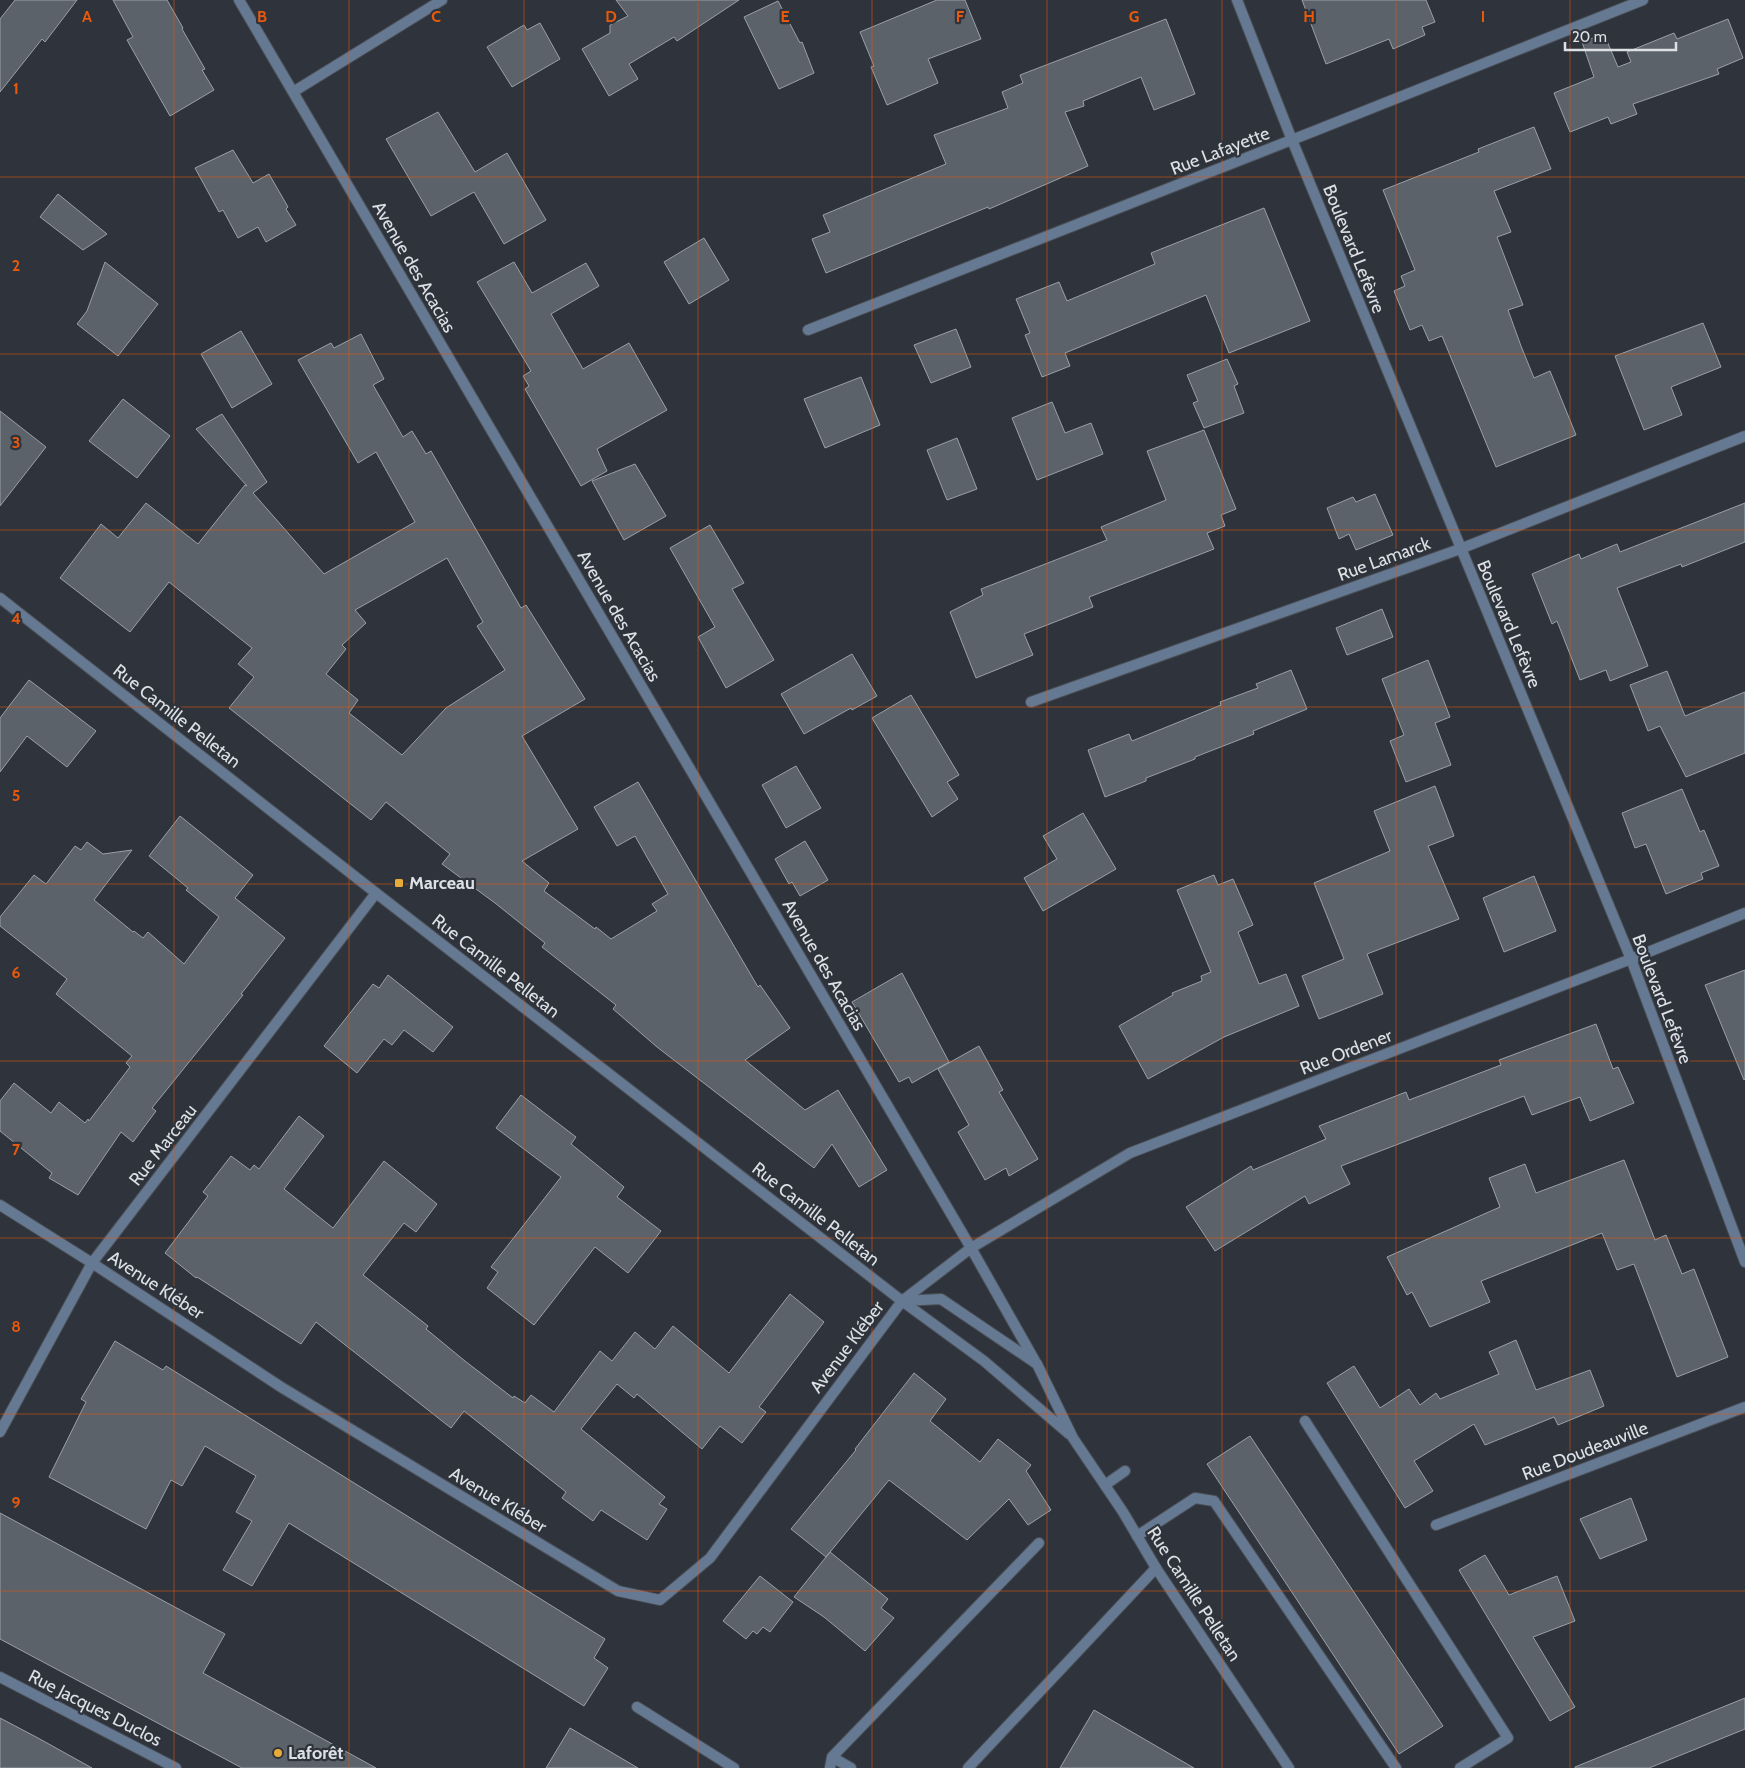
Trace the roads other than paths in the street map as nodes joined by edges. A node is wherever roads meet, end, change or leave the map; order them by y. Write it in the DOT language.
graph roads {
  1 [pos="239,0"];
  2 [pos="442,0"];
  3 [pos="1237,0"];
  4 [pos="1643,0"];
  5 [pos="293,92"];
  6 [pos="1292,140"];
  7 [pos="808,330"];
  8 [pos="1745,436"];
  9 [pos="1460,549"];
  10 [pos="0,598"];
  11 [pos="1031,702"];
  12 [pos="376,893"];
  13 [pos="1745,913"];
  14 [pos="1631,959"];
  15 [pos="0,1205"];
  16 [pos="971,1248"];
  17 [pos="1745,1262"];
  18 [pos="92,1263"];
  19 [pos="902,1301"];
  20 [pos="1037,1364"];
  21 [pos="1745,1407"];
  22 [pos="1305,1421"];
  23 [pos="0,1432"];
  24 [pos="1073,1438"];
  25 [pos="1125,1471"];
  26 [pos="1105,1485"];
  27 [pos="1436,1525"];
  28 [pos="1137,1536"];
  29 [pos="1039,1543"];
  30 [pos="1156,1568"];
  31 [pos="0,1677"];
  32 [pos="637,1707"];
  33 [pos="832,1757"];
  34 [pos="176,1768"];
  35 [pos="734,1768"];
  36 [pos="830,1768"];
  37 [pos="851,1768"];
  38 [pos="968,1768"];
  39 [pos="1289,1768"];
  40 [pos="1396,1768"];
  41 [pos="1460,1768"];
  1 -- 5 [label="street, Avenue des Acacias"];
  2 -- 5 [label="street"];
  3 -- 6 [label="street, Boulevard Lefèvre"];
  4 -- 6 [label="street, Rue Lafayette"];
  5 -- 16 [label="street, Avenue des Acacias"];
  6 -- 7 [label="street, Rue Lafayette"];
  6 -- 9 [label="street, Boulevard Lefèvre"];
  8 -- 9 [label="street, Rue Lamarck"];
  9 -- 11 [label="street, Rue Lamarck"];
  9 -- 14 [label="street, Boulevard Lefèvre"];
  10 -- 12 [label="street, Rue Camille Pelletan"];
  12 -- 18 [label="street, Rue Marceau"];
  12 -- 19 [label="street, Rue Camille Pelletan"];
  13 -- 14 [label="street, Rue Ordener"];
  14 -- 16 [label="street, Rue Ordener"];
  14 -- 17 [label="street, Boulevard Lefèvre"];
  15 -- 18 [label="street, Avenue Kléber"];
  16 -- 19 [label="street, Rue Ordener"];
  16 -- 20 [label="street, Rue Camille Pelletan"];
  18 -- 19 [label="street, Avenue Kléber"];
  18 -- 23 [label="street, Rue Marceau"];
  19 -- 20 [label="street, Rue Camille Pelletan"];
  19 -- 24 [label="street, Rue Camille Pelletan"];
  20 -- 24 [label="street, Rue Camille Pelletan"];
  21 -- 27 [label="street, Rue Doudeauville"];
  22 -- 41 [label="street"];
  24 -- 26 [label="street, Rue Camille Pelletan"];
  25 -- 26 [label="street"];
  26 -- 28 [label="street, Rue Camille Pelletan"];
  28 -- 30 [label="street, Rue Camille Pelletan"];
  28 -- 40 [label="street"];
  29 -- 33 [label="street"];
  30 -- 38 [label="street"];
  30 -- 39 [label="street, Rue Camille Pelletan"];
  31 -- 34 [label="street, Rue Jacques Duclos"];
  32 -- 35 [label="street"];
  33 -- 36 [label="street"];
  33 -- 37 [label="street"];
}
